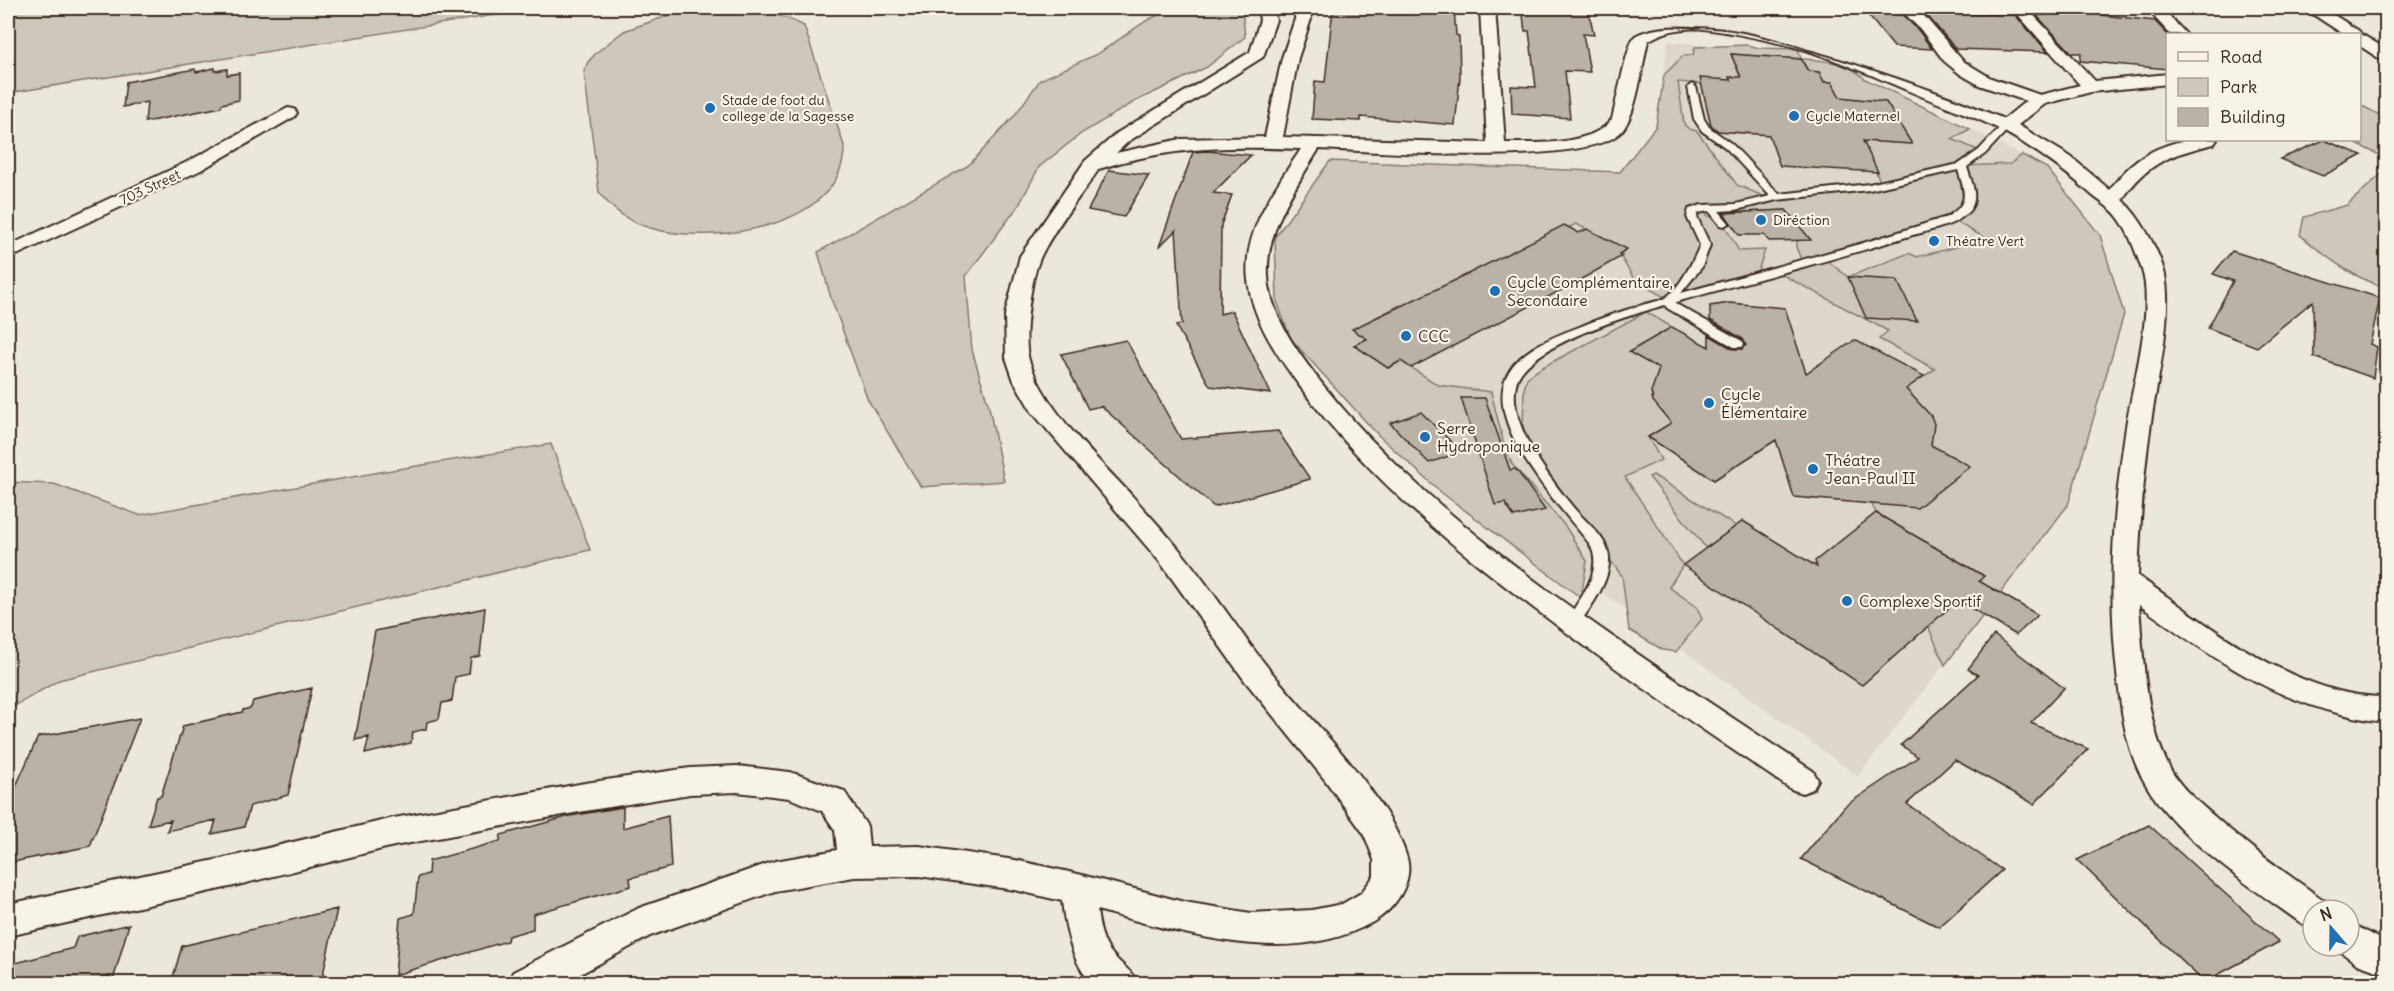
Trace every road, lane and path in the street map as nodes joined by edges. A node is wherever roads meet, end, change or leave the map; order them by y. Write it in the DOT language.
graph roads {
  1 [pos="1265,8"];
  2 [pos="1304,8"];
  3 [pos="1487,8"];
  4 [pos="1906,8"];
  5 [pos="2019,8"];
  6 [pos="2154,8"];
  7 [pos="2313,8"];
  8 [pos="2177,33"];
  9 [pos="2351,33"];
  10 [pos="2361,40"];
  11 [pos="2386,56"];
  12 [pos="2166,78"];
  13 [pos="1692,87"];
  14 [pos="2091,87"];
  15 [pos="2039,100"];
  16 [pos="288,113"];
  17 [pos="2006,126"];
  18 [pos="2203,141"];
  19 [pos="1273,142"];
  20 [pos="1313,144"];
  21 [pos="1496,149"];
  22 [pos="1092,165"];
  23 [pos="1962,166"];
  24 [pos="1777,197"];
  25 [pos="2112,201"];
  26 [pos="1712,208"];
  27 [pos="1724,223"];
  28 [pos="8,253"];
  29 [pos="1670,300"];
  30 [pos="1737,344"];
  31 [pos="2124,580"];
  32 [pos="1572,623"];
  33 [pos="2386,709"];
  34 [pos="1802,780"];
  35 [pos="854,862"];
  36 [pos="1078,889"];
  37 [pos="2301,904"];
  38 [pos="8,920"];
  39 [pos="2361,946"];
  40 [pos="2386,958"];
  41 [pos="526,984"];
  42 [pos="1120,984"];
  1 -- 22 [label="street"];
  2 -- 19 [label="street"];
  3 -- 21 [label="street"];
  4 -- 15 [label="street"];
  5 -- 14 [label="street"];
  6 -- 8 [label="street"];
  7 -- 9 [label="street"];
  10 -- 11 [label="street"];
  12 -- 14 [label="street"];
  13 -- 24 [label="lane"];
  14 -- 15 [label="street"];
  15 -- 17 [label="street"];
  16 -- 28 [label="street, 703 Street"];
  17 -- 21 [label="street"];
  17 -- 23 [label="lane"];
  17 -- 25 [label="street"];
  18 -- 25 [label="street"];
  19 -- 20 [label="street"];
  19 -- 22 [label="street"];
  20 -- 21 [label="street"];
  20 -- 32 [label="street"];
  22 -- 36 [label="street"];
  23 -- 24 [label="lane"];
  23 -- 29 [label="lane"];
  24 -- 26 [label="lane"];
  25 -- 31 [label="street"];
  26 -- 27 [label="lane"];
  26 -- 29 [label="lane"];
  29 -- 30 [label="lane"];
  29 -- 32 [label="lane"];
  31 -- 33 [label="street"];
  31 -- 37 [label="street"];
  32 -- 34 [label="street"];
  35 -- 36 [label="street"];
  35 -- 38 [label="street"];
  35 -- 41 [label="street"];
  36 -- 42 [label="street"];
  39 -- 40 [label="street"];
}
